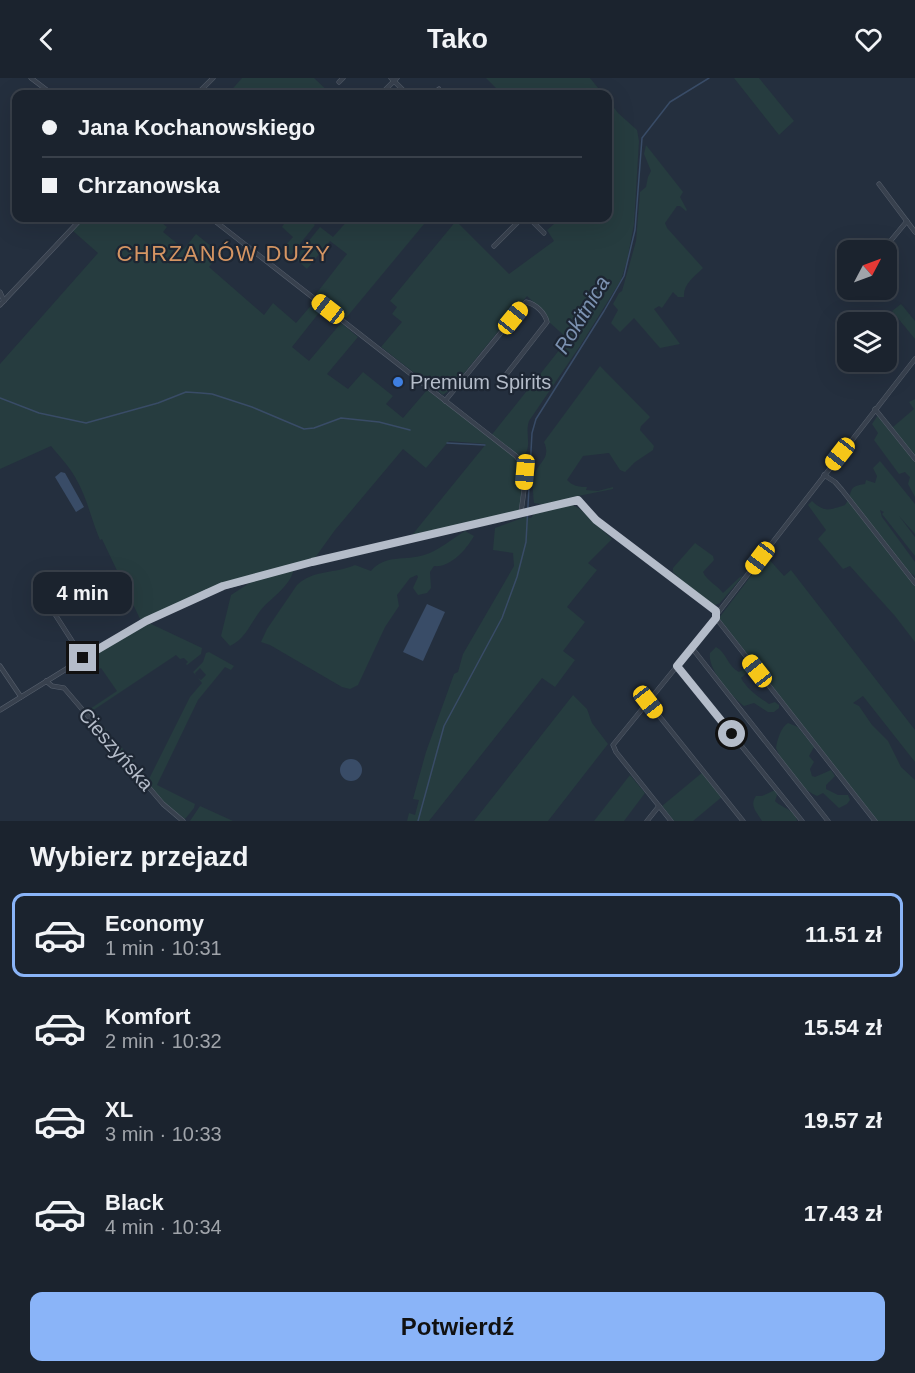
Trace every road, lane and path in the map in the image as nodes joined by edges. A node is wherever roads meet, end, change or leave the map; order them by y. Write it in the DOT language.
graph roads {
  1 [pos="31,78"];
  2 [pos="213,78"];
  3 [pos="343,78"];
  4 [pos="339,82"];
  5 [pos="47,90"];
  6 [pos="201,90"];
  7 [pos="879,184"];
  8 [pos="907,221"];
  9 [pos="78,222"];
  10 [pos="215,222"];
  11 [pos="518,222"];
  12 [pos="533,222"];
  13 [pos="915,232"];
  14 [pos="544,233"];
  15 [pos="891,240"];
  16 [pos="494,246"];
  17 [pos="0,292"];
  18 [pos="4,301"];
  19 [pos="0,305"];
  20 [pos="915,359"];
  21 [pos="502,380"];
  22 [pos="445,401"];
  23 [pos="875,409"];
  24 [pos="915,459"];
  25 [pos="824,475"];
  26 [pos="526,512"];
  27 [pos="915,583"];
  28 [pos="42,594"];
  29 [pos="716,616"];
  30 [pos="692,648"];
  31 [pos="83,658"];
  32 [pos="0,666"];
  33 [pos="677,666"];
  34 [pos="46,681"];
  35 [pos="21,697"];
  36 [pos="648,702"];
  37 [pos="0,710"];
  38 [pos="659,806"];
  39 [pos="183,821"];
  40 [pos="647,821"];
  41 [pos="671,821"];
  42 [pos="743,821"];
  43 [pos="802,821"];
  44 [pos="828,821"];
  45 [pos="875,821"];
  1 -- 5 [label="street"];
  2 -- 6 [label="street"];
  3 -- 4 [label="street"];
  7 -- 8 [label="street"];
  8 -- 13 [label="street"];
  8 -- 15 [label="street"];
  9 -- 18 [label="street"];
  10 -- 22 [label="street"];
  11 -- 16 [label="street"];
  12 -- 14 [label="street"];
  17 -- 18 [label="street"];
  18 -- 19 [label="street"];
  20 -- 23 [label="street"];
  21 -- 22 [label="street"];
  22 -- 26 [label="street"];
  23 -- 24 [label="street"];
  23 -- 25 [label="street"];
  25 -- 27 [label="street"];
  25 -- 29 [label="street"];
  26 -- 29 [label="street"];
  26 -- 31 [label="street"];
  28 -- 31 [label="street"];
  29 -- 30 [label="street"];
  29 -- 45 [label="street"];
  30 -- 33 [label="street"];
  30 -- 44 [label="street"];
  31 -- 34 [label="street"];
  32 -- 35 [label="street"];
  33 -- 36 [label="street"];
  33 -- 43 [label="street"];
  34 -- 35 [label="street"];
  34 -- 39 [label="street, Cieszyńska"];
  35 -- 37 [label="street"];
  36 -- 38 [label="street"];
  36 -- 42 [label="street"];
  38 -- 40 [label="street"];
  38 -- 41 [label="street"];
}
